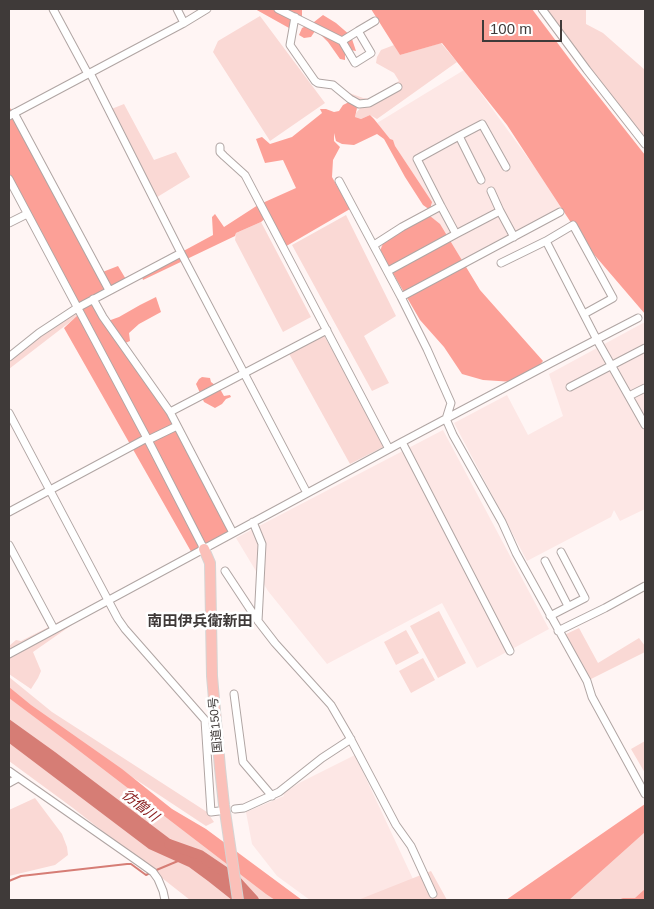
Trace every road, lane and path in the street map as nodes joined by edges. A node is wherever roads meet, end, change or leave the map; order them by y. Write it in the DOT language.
graph roads {
  1 [pos="53,9"];
  2 [pos="177,9"];
  3 [pos="207,9"];
  4 [pos="278,9"];
  5 [pos="542,9"];
  6 [pos="295,17"];
  7 [pos="375,21"];
  8 [pos="184,23"];
  9 [pos="358,31"];
  10 [pos="342,41"];
  11 [pos="89,73"];
  12 [pos="398,86"];
  13 [pos="11,114"];
  14 [pos="459,136"];
  15 [pos="645,144"];
  16 [pos="220,147"];
  17 [pos="506,167"];
  18 [pos="9,179"];
  19 [pos="481,180"];
  20 [pos="339,181"];
  21 [pos="491,191"];
  22 [pos="441,206"];
  23 [pos="500,212"];
  24 [pos="560,212"];
  25 [pos="27,214"];
  26 [pos="9,223"];
  27 [pos="456,234"];
  28 [pos="514,237"];
  29 [pos="546,241"];
  30 [pos="374,245"];
  31 [pos="181,252"];
  32 [pos="501,263"];
  33 [pos="388,271"];
  34 [pos="109,290"];
  35 [pos="401,297"];
  36 [pos="93,299"];
  37 [pos="77,308"];
  38 [pos="584,314"];
  39 [pos="638,318"];
  40 [pos="327,330"];
  41 [pos="597,340"];
  42 [pos="645,348"];
  43 [pos="9,357"];
  44 [pos="611,365"];
  45 [pos="245,373"];
  46 [pos="570,387"];
  47 [pos="645,388"];
  48 [pos="629,396"];
  49 [pos="170,412"];
  50 [pos="9,413"];
  51 [pos="446,419"];
  52 [pos="645,425"];
  53 [pos="177,426"];
  54 [pos="147,439"];
  55 [pos="402,442"];
  56 [pos="389,449"];
  57 [pos="49,490"];
  58 [pos="308,493"];
  59 [pos="9,512"];
  60 [pos="253,522"];
  61 [pos="233,532"];
  62 [pos="9,545"];
  63 [pos="204,549"];
  64 [pos="561,552"];
  65 [pos="545,561"];
  66 [pos="225,572"];
  67 [pos="645,586"];
  68 [pos="107,601"];
  69 [pos="568,606"];
  70 [pos="550,616"];
  71 [pos="258,621"];
  72 [pos="54,629"];
  73 [pos="558,631"];
  74 [pos="510,651"];
  75 [pos="9,654"];
  76 [pos="234,694"];
  77 [pos="351,739"];
  78 [pos="9,771"];
  79 [pos="18,778"];
  80 [pos="9,783"];
  81 [pos="645,794"];
  82 [pos="272,796"];
  83 [pos="235,809"];
  84 [pos="219,811"];
  85 [pos="433,894"];
  86 [pos="165,900"];
  87 [pos="238,900"];
  1 -- 11 [label="street"];
  2 -- 8 [label="street"];
  3 -- 8 [label="street"];
  4 -- 6 [label="street"];
  5 -- 15 [label="street"];
  6 -- 10 [label="street"];
  6 -- 12 [label="street"];
  7 -- 9 [label="street"];
  8 -- 11 [label="street"];
  9 -- 10 [label="street"];
  9 -- 10 [label="street"];
  11 -- 13 [label="street"];
  11 -- 31 [label="street"];
  13 -- 34 [label="street"];
  14 -- 17 [label="street"];
  14 -- 19 [label="street"];
  14 -- 22 [label="street"];
  16 -- 40 [label="street"];
  18 -- 25 [label="street"];
  20 -- 30 [label="street"];
  21 -- 23 [label="street"];
  22 -- 27 [label="street"];
  22 -- 30 [label="street"];
  23 -- 27 [label="street"];
  23 -- 28 [label="street"];
  24 -- 28 [label="street"];
  25 -- 26 [label="street"];
  25 -- 37 [label="street"];
  27 -- 33 [label="street"];
  28 -- 35 [label="street"];
  29 -- 32 [label="street"];
  29 -- 38 [label="street"];
  29 -- 38 [label="street"];
  30 -- 33 [label="street"];
  31 -- 34 [label="street"];
  31 -- 45 [label="street"];
  33 -- 35 [label="street"];
  34 -- 36 [label="street"];
  35 -- 51 [label="street"];
  36 -- 37 [label="street"];
  36 -- 49 [label="street"];
  37 -- 43 [label="street"];
  37 -- 54 [label="street"];
  38 -- 41 [label="street"];
  39 -- 41 [label="street"];
  40 -- 45 [label="street"];
  40 -- 56 [label="street"];
  41 -- 44 [label="street"];
  41 -- 51 [label="street"];
  42 -- 44 [label="street"];
  44 -- 46 [label="street"];
  44 -- 48 [label="street"];
  45 -- 49 [label="street"];
  45 -- 58 [label="street"];
  47 -- 48 [label="street"];
  48 -- 52 [label="street"];
  49 -- 53 [label="street"];
  50 -- 57 [label="street"];
  51 -- 55 [label="street"];
  51 -- 70 [label="street"];
  53 -- 54 [label="street"];
  53 -- 61 [label="street"];
  54 -- 57 [label="street"];
  54 -- 63 [label="street"];
  55 -- 56 [label="street"];
  55 -- 74 [label="street"];
  56 -- 58 [label="street"];
  57 -- 59 [label="street"];
  57 -- 68 [label="street"];
  58 -- 60 [label="street"];
  60 -- 61 [label="street"];
  60 -- 71 [label="street"];
  61 -- 63 [label="street"];
  62 -- 72 [label="street"];
  63 -- 68 [label="street"];
  63 -- 87 [label="highway, 国道150号"];
  64 -- 69 [label="street"];
  65 -- 69 [label="street"];
  66 -- 71 [label="street"];
  67 -- 73 [label="street"];
  68 -- 72 [label="street"];
  68 -- 84 [label="street"];
  69 -- 70 [label="street"];
  70 -- 73 [label="street"];
  71 -- 77 [label="street"];
  72 -- 75 [label="street"];
  73 -- 81 [label="street"];
  76 -- 82 [label="street"];
  77 -- 82 [label="street"];
  77 -- 85 [label="street"];
  78 -- 79 [label="street"];
  79 -- 80 [label="street"];
  79 -- 86 [label="street"];
  82 -- 83 [label="street"];
}
